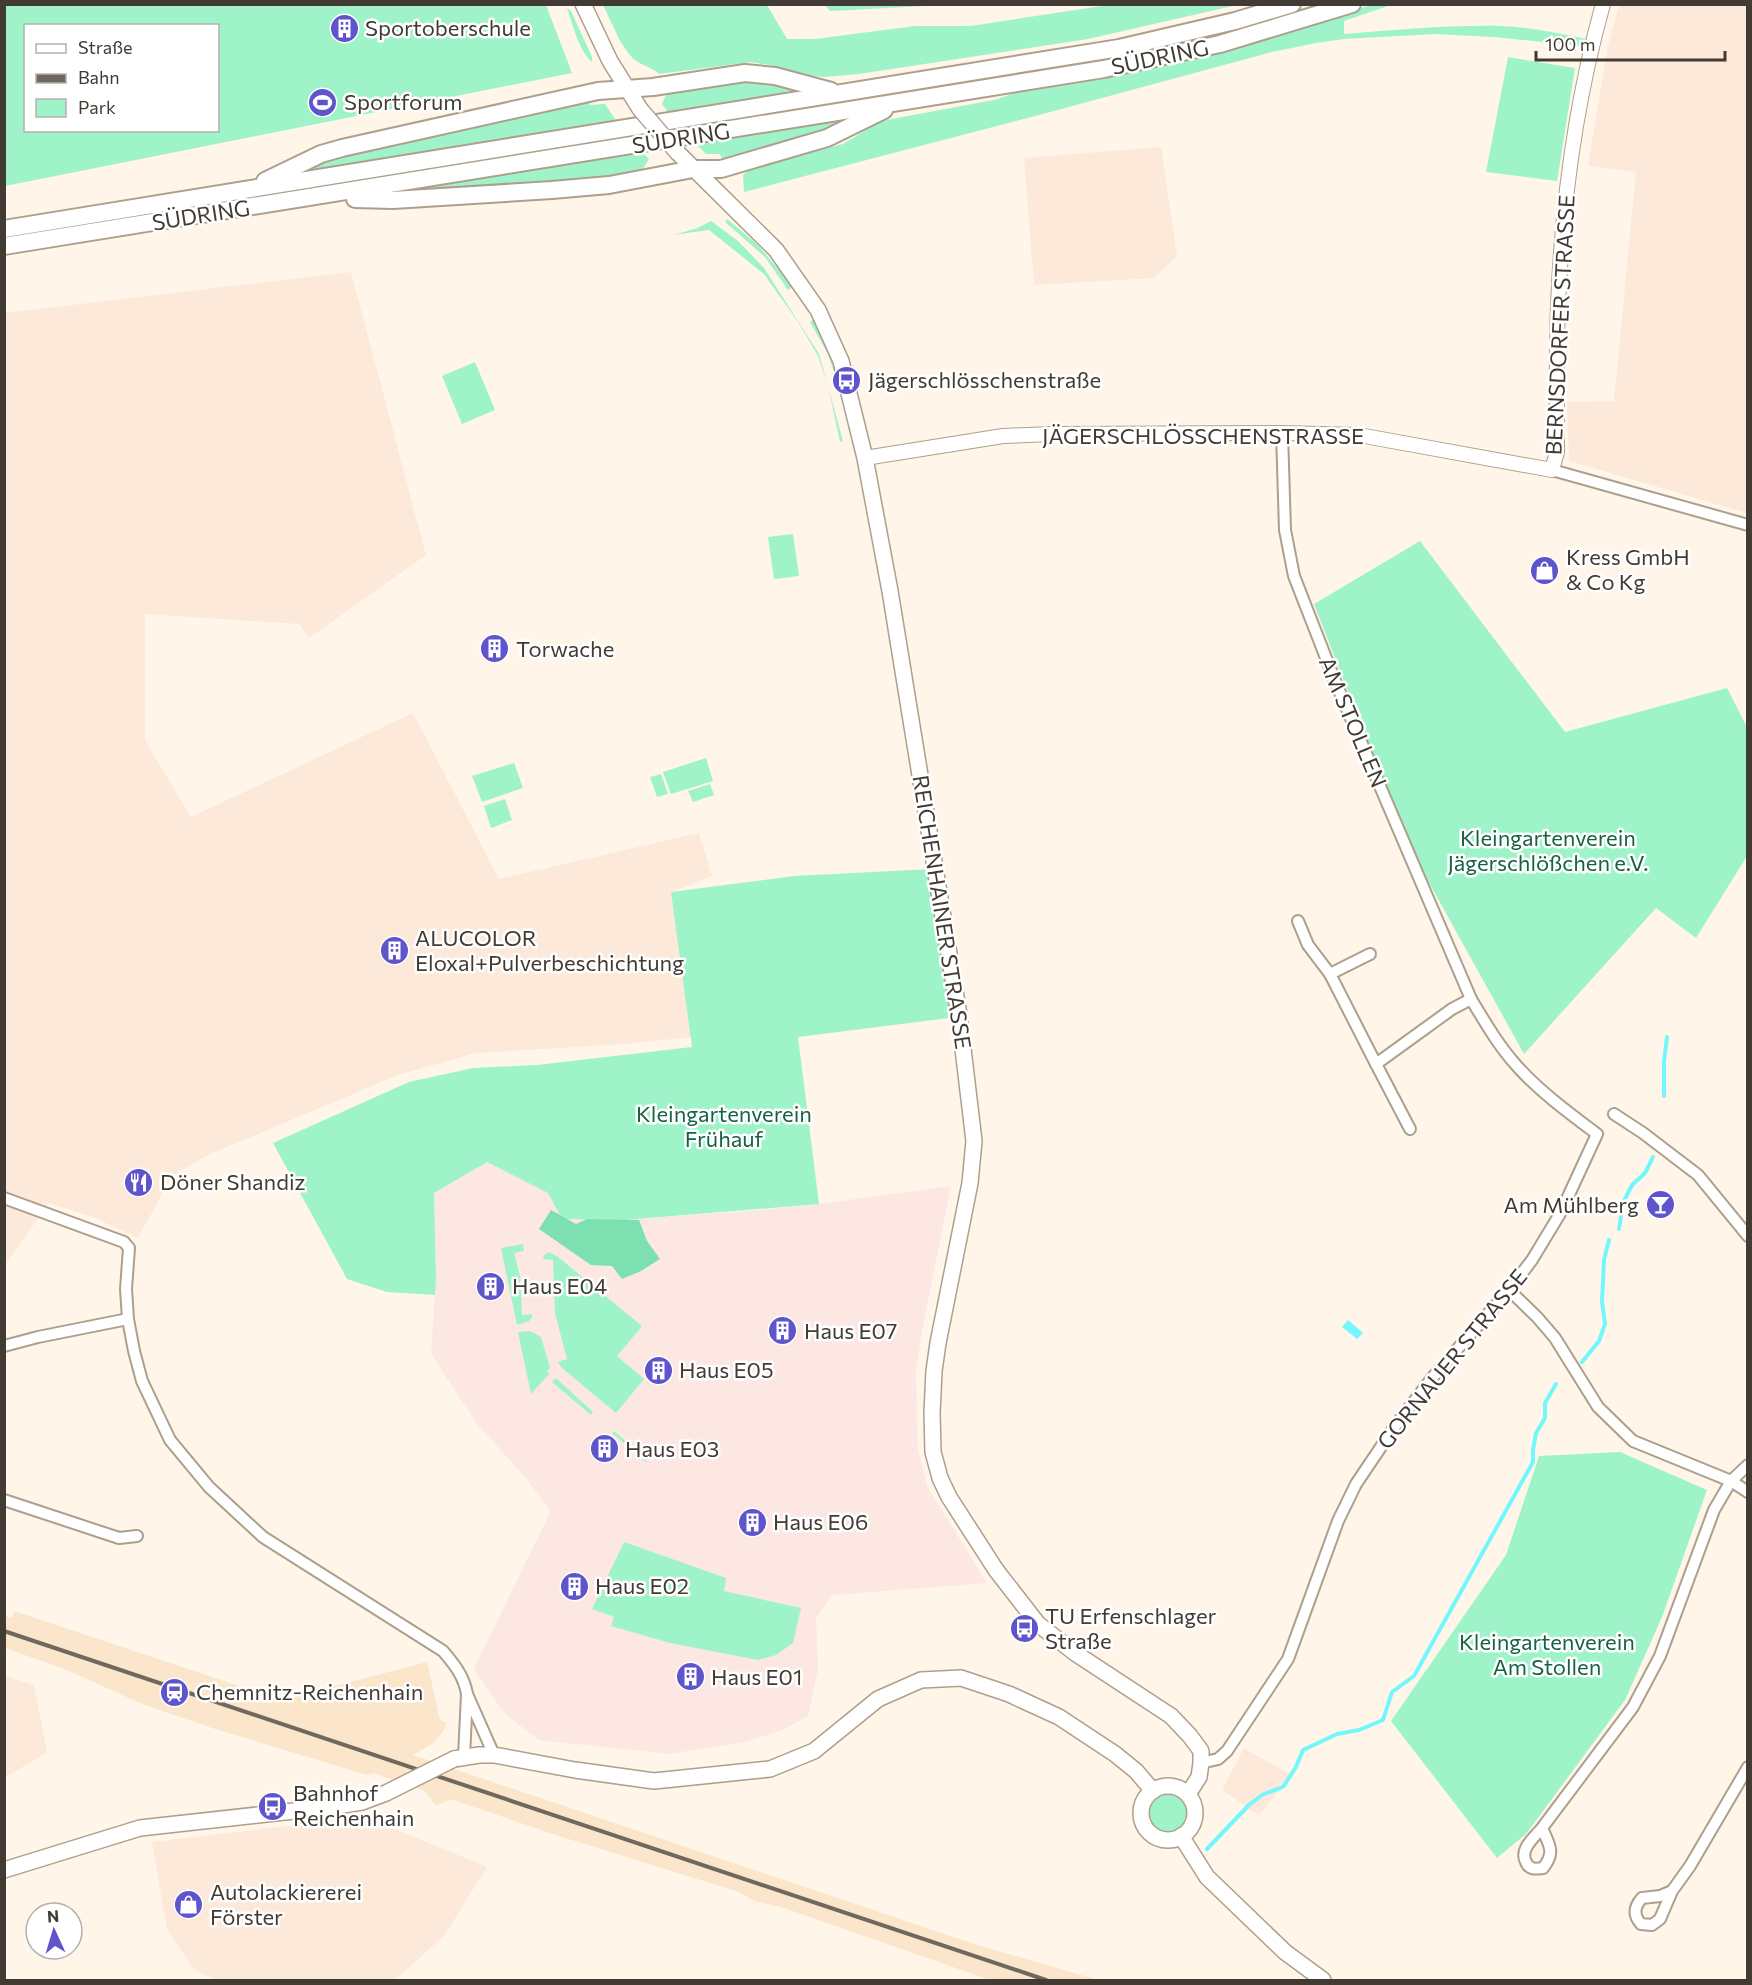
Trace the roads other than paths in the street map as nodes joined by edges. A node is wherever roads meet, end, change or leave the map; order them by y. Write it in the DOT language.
graph roads {
  1 [pos="583,4"];
  2 [pos="1293,4"];
  3 [pos="1352,4"];
  4 [pos="1603,4"];
  5 [pos="627,89"];
  6 [pos="844,93"];
  7 [pos="903,102"];
  8 [pos="693,169"];
  9 [pos="245,190"];
  10 [pos="309,198"];
  11 [pos="4,229"];
  12 [pos="4,246"];
  13 [pos="1282,433"];
  14 [pos="865,458"];
  15 [pos="1552,470"];
  16 [pos="1748,525"];
  17 [pos="1298,921"];
  18 [pos="1370,954"];
  19 [pos="1330,974"];
  20 [pos="1471,999"];
  21 [pos="1376,1064"];
  22 [pos="1614,1114"];
  23 [pos="1410,1129"];
  24 [pos="1597,1134"];
  25 [pos="4,1198"];
  26 [pos="1748,1236"];
  27 [pos="1509,1290"];
  28 [pos="128,1319"];
  29 [pos="4,1346"];
  30 [pos="1748,1465"];
  31 [pos="1731,1481"];
  32 [pos="1748,1492"];
  33 [pos="4,1500"];
  34 [pos="138,1536"];
  35 [pos="467,1694"];
  36 [pos="495,1755"];
  37 [pos="459,1758"];
  38 [pos="1201,1763"];
  39 [pos="1748,1767"];
  40 [pos="1153,1791"];
  41 [pos="1188,1794"];
  42 [pos="1542,1828"];
  43 [pos="1181,1836"];
  44 [pos="4,1870"];
  45 [pos="1672,1891"];
  46 [pos="1323,1980"];
  1 -- 5 [label="main road, REICHENHAINER STRASSE"];
  2 -- 6 [label="main road, SÜDRING"];
  3 -- 7 [label="main road, SÜDRING"];
  4 -- 15 [label="street, BERNSDORFER STRASSE"];
  5 -- 6 [label="main road"];
  5 -- 8 [label="main road, REICHENHAINER STRASSE, bridge"];
  5 -- 9 [label="main road"];
  6 -- 9 [label="main road, SÜDRING"];
  7 -- 8 [label="main road"];
  7 -- 10 [label="main road, SÜDRING"];
  8 -- 10 [label="main road"];
  8 -- 14 [label="main road, REICHENHAINER STRASSE"];
  9 -- 11 [label="main road, SÜDRING"];
  10 -- 12 [label="main road, SÜDRING"];
  13 -- 14 [label="street, JÄGERSCHLÖSSCHENSTRASSE"];
  13 -- 15 [label="street, JÄGERSCHLÖSSCHENSTRASSE"];
  13 -- 20 [label="street, AM STOLLEN"];
  14 -- 38 [label="main road, REICHENHAINER STRASSE"];
  15 -- 16 [label="street, JÄGERSCHLÖSSCHENSTRASSE"];
  17 -- 19 [label="street"];
  18 -- 19 [label="street"];
  19 -- 21 [label="street"];
  20 -- 21 [label="street"];
  20 -- 24 [label="street, AM STOLLEN"];
  21 -- 23 [label="street"];
  22 -- 26 [label="street"];
  24 -- 27 [label="street, GORNAUER STRASSE"];
  25 -- 28 [label="street"];
  27 -- 31 [label="street"];
  27 -- 38 [label="street, GORNAUER STRASSE"];
  28 -- 29 [label="street"];
  28 -- 35 [label="street"];
  30 -- 31 [label="street"];
  31 -- 32 [label="street"];
  31 -- 42 [label="street"];
  33 -- 34 [label="street"];
  35 -- 36 [label="street"];
  35 -- 37 [label="street"];
  36 -- 37 [label="main road"];
  36 -- 40 [label="main road"];
  37 -- 44 [label="main road, bridge"];
  38 -- 41 [label="main road"];
  39 -- 45 [label="street"];
  40 -- 41 [label="main road"];
  40 -- 43 [label="main road"];
  41 -- 43 [label="main road"];
  43 -- 46 [label="main road"];
}
